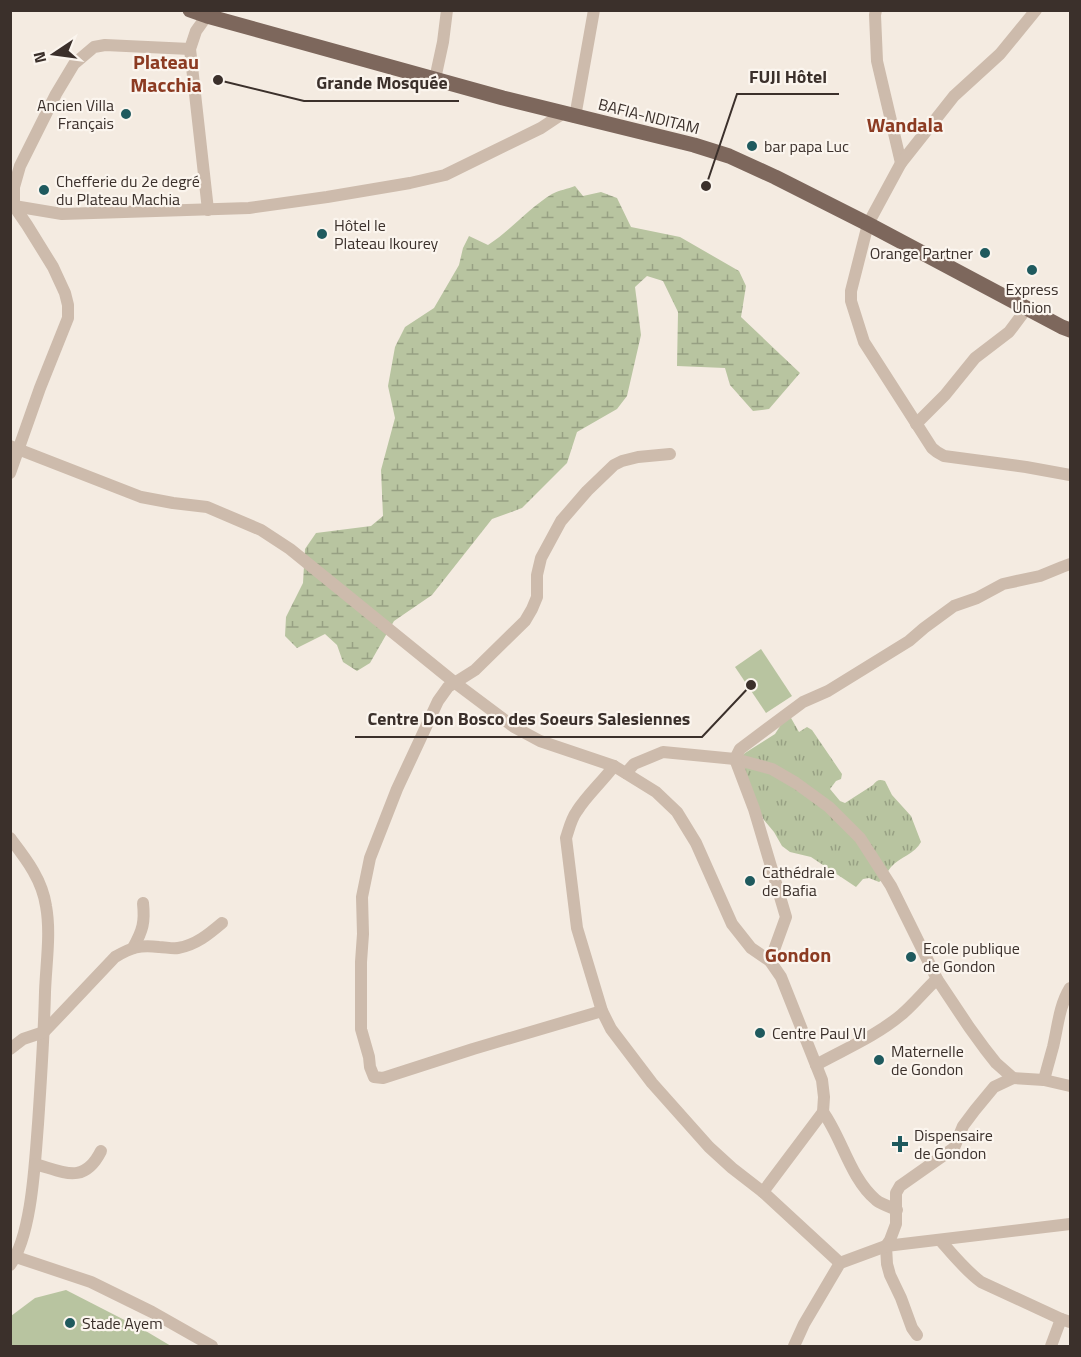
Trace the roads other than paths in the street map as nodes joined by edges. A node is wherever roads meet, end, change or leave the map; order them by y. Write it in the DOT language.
graph roads {
  1 [pos="190,10"];
  2 [pos="447,10"];
  3 [pos="594,10"];
  4 [pos="876,10"];
  5 [pos="1036,10"];
  6 [pos="209,13"];
  7 [pos="190,49"];
  8 [pos="435,79"];
  9 [pos="569,115"];
  10 [pos="901,163"];
  11 [pos="12,206"];
  12 [pos="208,210"];
  13 [pos="868,224"];
  14 [pos="1027,308"];
  15 [pos="1071,330"];
  16 [pos="916,424"];
  17 [pos="15,448"];
  18 [pos="670,454"];
  19 [pos="10,473"];
  20 [pos="1071,475"];
  21 [pos="1071,564"];
  22 [pos="454,682"];
  23 [pos="735,759"];
  24 [pos="614,766"];
  25 [pos="626,773"];
  26 [pos="10,838"];
  27 [pos="143,903"];
  28 [pos="222,923"];
  29 [pos="133,948"];
  30 [pos="770,961"];
  31 [pos="938,979"];
  32 [pos="1071,988"];
  33 [pos="602,1011"];
  34 [pos="44,1032"];
  35 [pos="10,1049"];
  36 [pos="816,1065"];
  37 [pos="1013,1078"];
  38 [pos="1044,1080"];
  39 [pos="1071,1086"];
  40 [pos="823,1112"];
  41 [pos="101,1150"];
  42 [pos="35,1164"];
  43 [pos="764,1192"];
  44 [pos="897,1210"];
  45 [pos="1071,1224"];
  46 [pos="940,1240"];
  47 [pos="886,1246"];
  48 [pos="12,1259"];
  49 [pos="840,1263"];
  50 [pos="1066,1320"];
  51 [pos="916,1335"];
  52 [pos="212,1347"];
  53 [pos="794,1347"];
  54 [pos="1051,1347"];
  1 -- 6 [label="main road, BAFIA-NDITAM"];
  2 -- 8 [label="street"];
  3 -- 9 [label="street"];
  4 -- 10 [label="street"];
  5 -- 10 [label="street"];
  6 -- 7 [label="street"];
  6 -- 8 [label="main road, BAFIA-NDITAM"];
  7 -- 11 [label="street"];
  7 -- 12 [label="street"];
  8 -- 9 [label="main road, BAFIA-NDITAM"];
  9 -- 12 [label="street"];
  9 -- 13 [label="main road, BAFIA-NDITAM"];
  10 -- 13 [label="street"];
  11 -- 12 [label="street"];
  11 -- 17 [label="street"];
  13 -- 14 [label="main road, BAFIA-NDITAM"];
  13 -- 16 [label="street"];
  14 -- 15 [label="main road, BAFIA-NDITAM"];
  14 -- 16 [label="street"];
  16 -- 20 [label="street"];
  17 -- 19 [label="street"];
  17 -- 22 [label="street"];
  18 -- 22 [label="street"];
  21 -- 23 [label="street"];
  22 -- 24 [label="street"];
  22 -- 33 [label="street"];
  23 -- 25 [label="street"];
  23 -- 30 [label="street"];
  23 -- 31 [label="street"];
  24 -- 25 [label="street"];
  24 -- 33 [label="street"];
  25 -- 30 [label="street"];
  26 -- 34 [label="street"];
  27 -- 29 [label="street"];
  28 -- 29 [label="street"];
  29 -- 34 [label="street"];
  30 -- 36 [label="street"];
  31 -- 36 [label="street"];
  31 -- 37 [label="street"];
  32 -- 38 [label="street"];
  33 -- 43 [label="street"];
  34 -- 35 [label="street"];
  34 -- 42 [label="street"];
  36 -- 40 [label="street"];
  37 -- 38 [label="street"];
  37 -- 44 [label="street"];
  38 -- 39 [label="street"];
  40 -- 43 [label="street"];
  40 -- 44 [label="street"];
  41 -- 42 [label="street"];
  42 -- 48 [label="street"];
  43 -- 49 [label="street"];
  44 -- 47 [label="street"];
  45 -- 46 [label="street"];
  46 -- 47 [label="street"];
  46 -- 50 [label="street"];
  47 -- 49 [label="street"];
  47 -- 51 [label="street"];
  48 -- 52 [label="street"];
  49 -- 53 [label="street"];
  50 -- 54 [label="street"];
}
